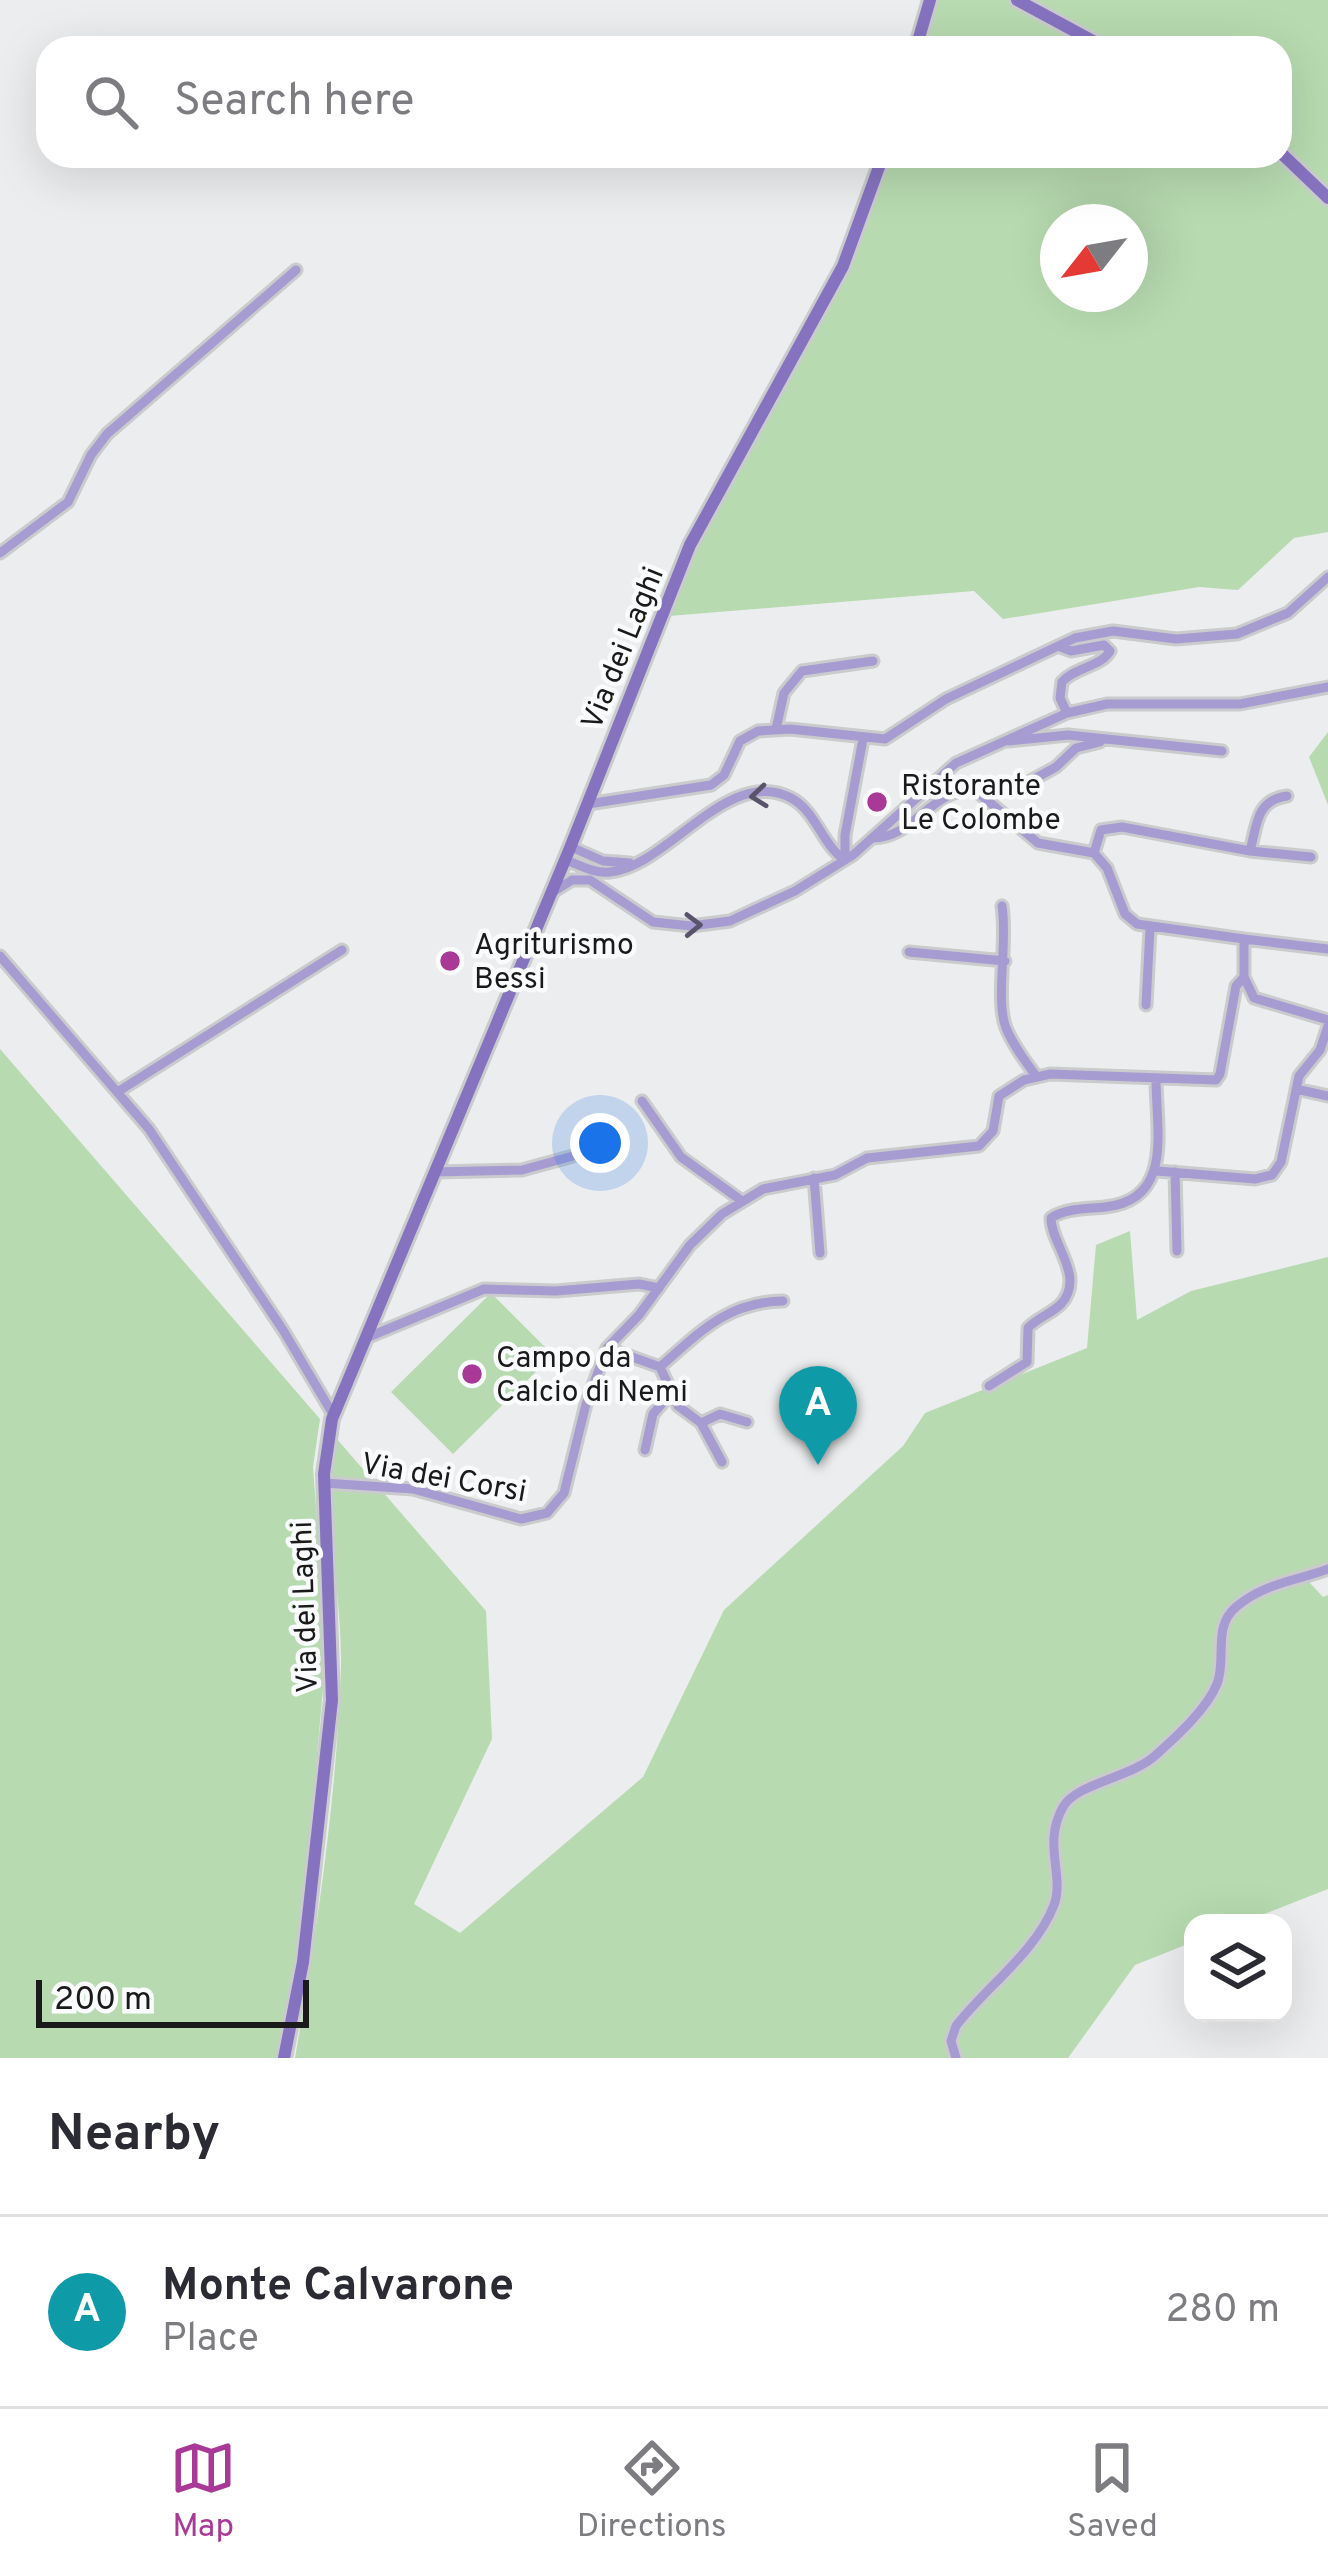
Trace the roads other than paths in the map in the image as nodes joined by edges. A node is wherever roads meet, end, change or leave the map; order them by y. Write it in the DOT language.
graph roads {
  1 [pos="930,0"];
  2 [pos="1018,0"];
  3 [pos="920,36"];
  4 [pos="1084,36"];
  5 [pos="1292,164"];
  6 [pos="879,168"];
  7 [pos="1328,198"];
  8 [pos="296,270"];
  9 [pos="0,554"];
  10 [pos="1328,577"];
  11 [pos="1058,646"];
  12 [pos="873,661"];
  13 [pos="1328,687"];
  14 [pos="1066,712"];
  15 [pos="776,729"];
  16 [pos="1060,735"];
  17 [pos="863,739"];
  18 [pos="1112,740"];
  19 [pos="992,744"];
  20 [pos="1222,751"];
  21 [pos="1069,754"];
  22 [pos="1014,790"];
  23 [pos="1287,796"];
  24 [pos="588,804"];
  25 [pos="873,838"];
  26 [pos="1250,851"];
  27 [pos="1094,853"];
  28 [pos="1311,857"];
  29 [pos="566,858"];
  30 [pos="845,860"];
  31 [pos="590,880"];
  32 [pos="551,893"];
  33 [pos="1002,906"];
  34 [pos="1150,928"];
  35 [pos="1244,939"];
  36 [pos="1328,949"];
  37 [pos="342,950"];
  38 [pos="909,952"];
  39 [pos="0,956"];
  40 [pos="1005,961"];
  41 [pos="1244,977"];
  42 [pos="1147,1005"];
  43 [pos="1328,1023"];
  44 [pos="1036,1076"];
  45 [pos="1156,1078"];
  46 [pos="1297,1089"];
  47 [pos="119,1091"];
  48 [pos="1328,1096"];
  49 [pos="642,1101"];
  50 [pos="573,1156"];
  51 [pos="1157,1171"];
  52 [pos="434,1172"];
  53 [pos="1175,1172"];
  54 [pos="814,1178"];
  55 [pos="742,1201"];
  56 [pos="1177,1251"];
  57 [pos="820,1252"];
  58 [pos="659,1288"];
  59 [pos="783,1301"];
  60 [pos="366,1338"];
  61 [pos="607,1348"];
  62 [pos="660,1367"];
  63 [pos="989,1387"];
  64 [pos="671,1393"];
  65 [pos="334,1416"];
  66 [pos="747,1421"];
  67 [pos="701,1423"];
  68 [pos="645,1450"];
  69 [pos="722,1462"];
  70 [pos="324,1483"];
  71 [pos="1328,1569"];
  72 [pos="284,2058"];
  73 [pos="956,2058"];
  1 -- 3 [label="main road"];
  2 -- 4 [label="main road"];
  5 -- 7 [label="main road"];
  6 -- 24 [label="main road, Via dei Laghi"];
  8 -- 9 [label="street"];
  10 -- 11 [label="street"];
  11 -- 14 [label="street"];
  11 -- 17 [label="street"];
  12 -- 15 [label="street"];
  13 -- 14 [label="street"];
  14 -- 19 [label="street"];
  15 -- 17 [label="street"];
  15 -- 24 [label="street"];
  16 -- 18 [label="street"];
  16 -- 19 [label="street"];
  16 -- 21 [label="street"];
  17 -- 30 [label="street"];
  18 -- 20 [label="street"];
  18 -- 21 [label="street"];
  19 -- 25 [label="street"];
  21 -- 22 [label="street"];
  23 -- 26 [label="street"];
  24 -- 29 [label="main road, Via dei Laghi"];
  25 -- 27 [label="street"];
  25 -- 30 [label="street"];
  26 -- 27 [label="street"];
  26 -- 28 [label="street"];
  27 -- 34 [label="street"];
  30 -- 29 [label="street, one-way"];
  29 -- 31 [label="street"];
  29 -- 32 [label="main road, Via dei Laghi"];
  31 -- 30 [label="street, one-way"];
  31 -- 32 [label="street"];
  32 -- 52 [label="main road, Via dei Laghi"];
  33 -- 40 [label="street"];
  34 -- 35 [label="street"];
  34 -- 42 [label="street"];
  35 -- 36 [label="street"];
  35 -- 41 [label="street"];
  37 -- 47 [label="street"];
  38 -- 40 [label="street"];
  39 -- 47 [label="street, Via dei Corsi"];
  40 -- 44 [label="street"];
  41 -- 43 [label="street"];
  41 -- 45 [label="street"];
  43 -- 46 [label="street"];
  44 -- 45 [label="street"];
  44 -- 54 [label="street, Via dei Corsi"];
  45 -- 51 [label="street"];
  46 -- 48 [label="street"];
  46 -- 53 [label="street"];
  47 -- 65 [label="street, Via dei Corsi"];
  49 -- 55 [label="street"];
  50 -- 52 [label="street"];
  51 -- 53 [label="street"];
  51 -- 63 [label="street"];
  52 -- 60 [label="main road, Via dei Laghi"];
  53 -- 56 [label="street"];
  54 -- 55 [label="street, Via dei Corsi"];
  54 -- 57 [label="street"];
  55 -- 58 [label="street, Via dei Corsi"];
  58 -- 60 [label="street"];
  58 -- 61 [label="street, Via dei Corsi"];
  59 -- 62 [label="street"];
  60 -- 65 [label="main road, Via dei Laghi"];
  61 -- 62 [label="street"];
  61 -- 70 [label="street, Via dei Corsi"];
  62 -- 64 [label="street"];
  64 -- 67 [label="street"];
  64 -- 68 [label="street"];
  65 -- 70 [label="main road, Via dei Laghi"];
  66 -- 67 [label="street"];
  67 -- 69 [label="street"];
  70 -- 72 [label="main road, Via dei Laghi"];
  71 -- 73 [label="street"];
}
